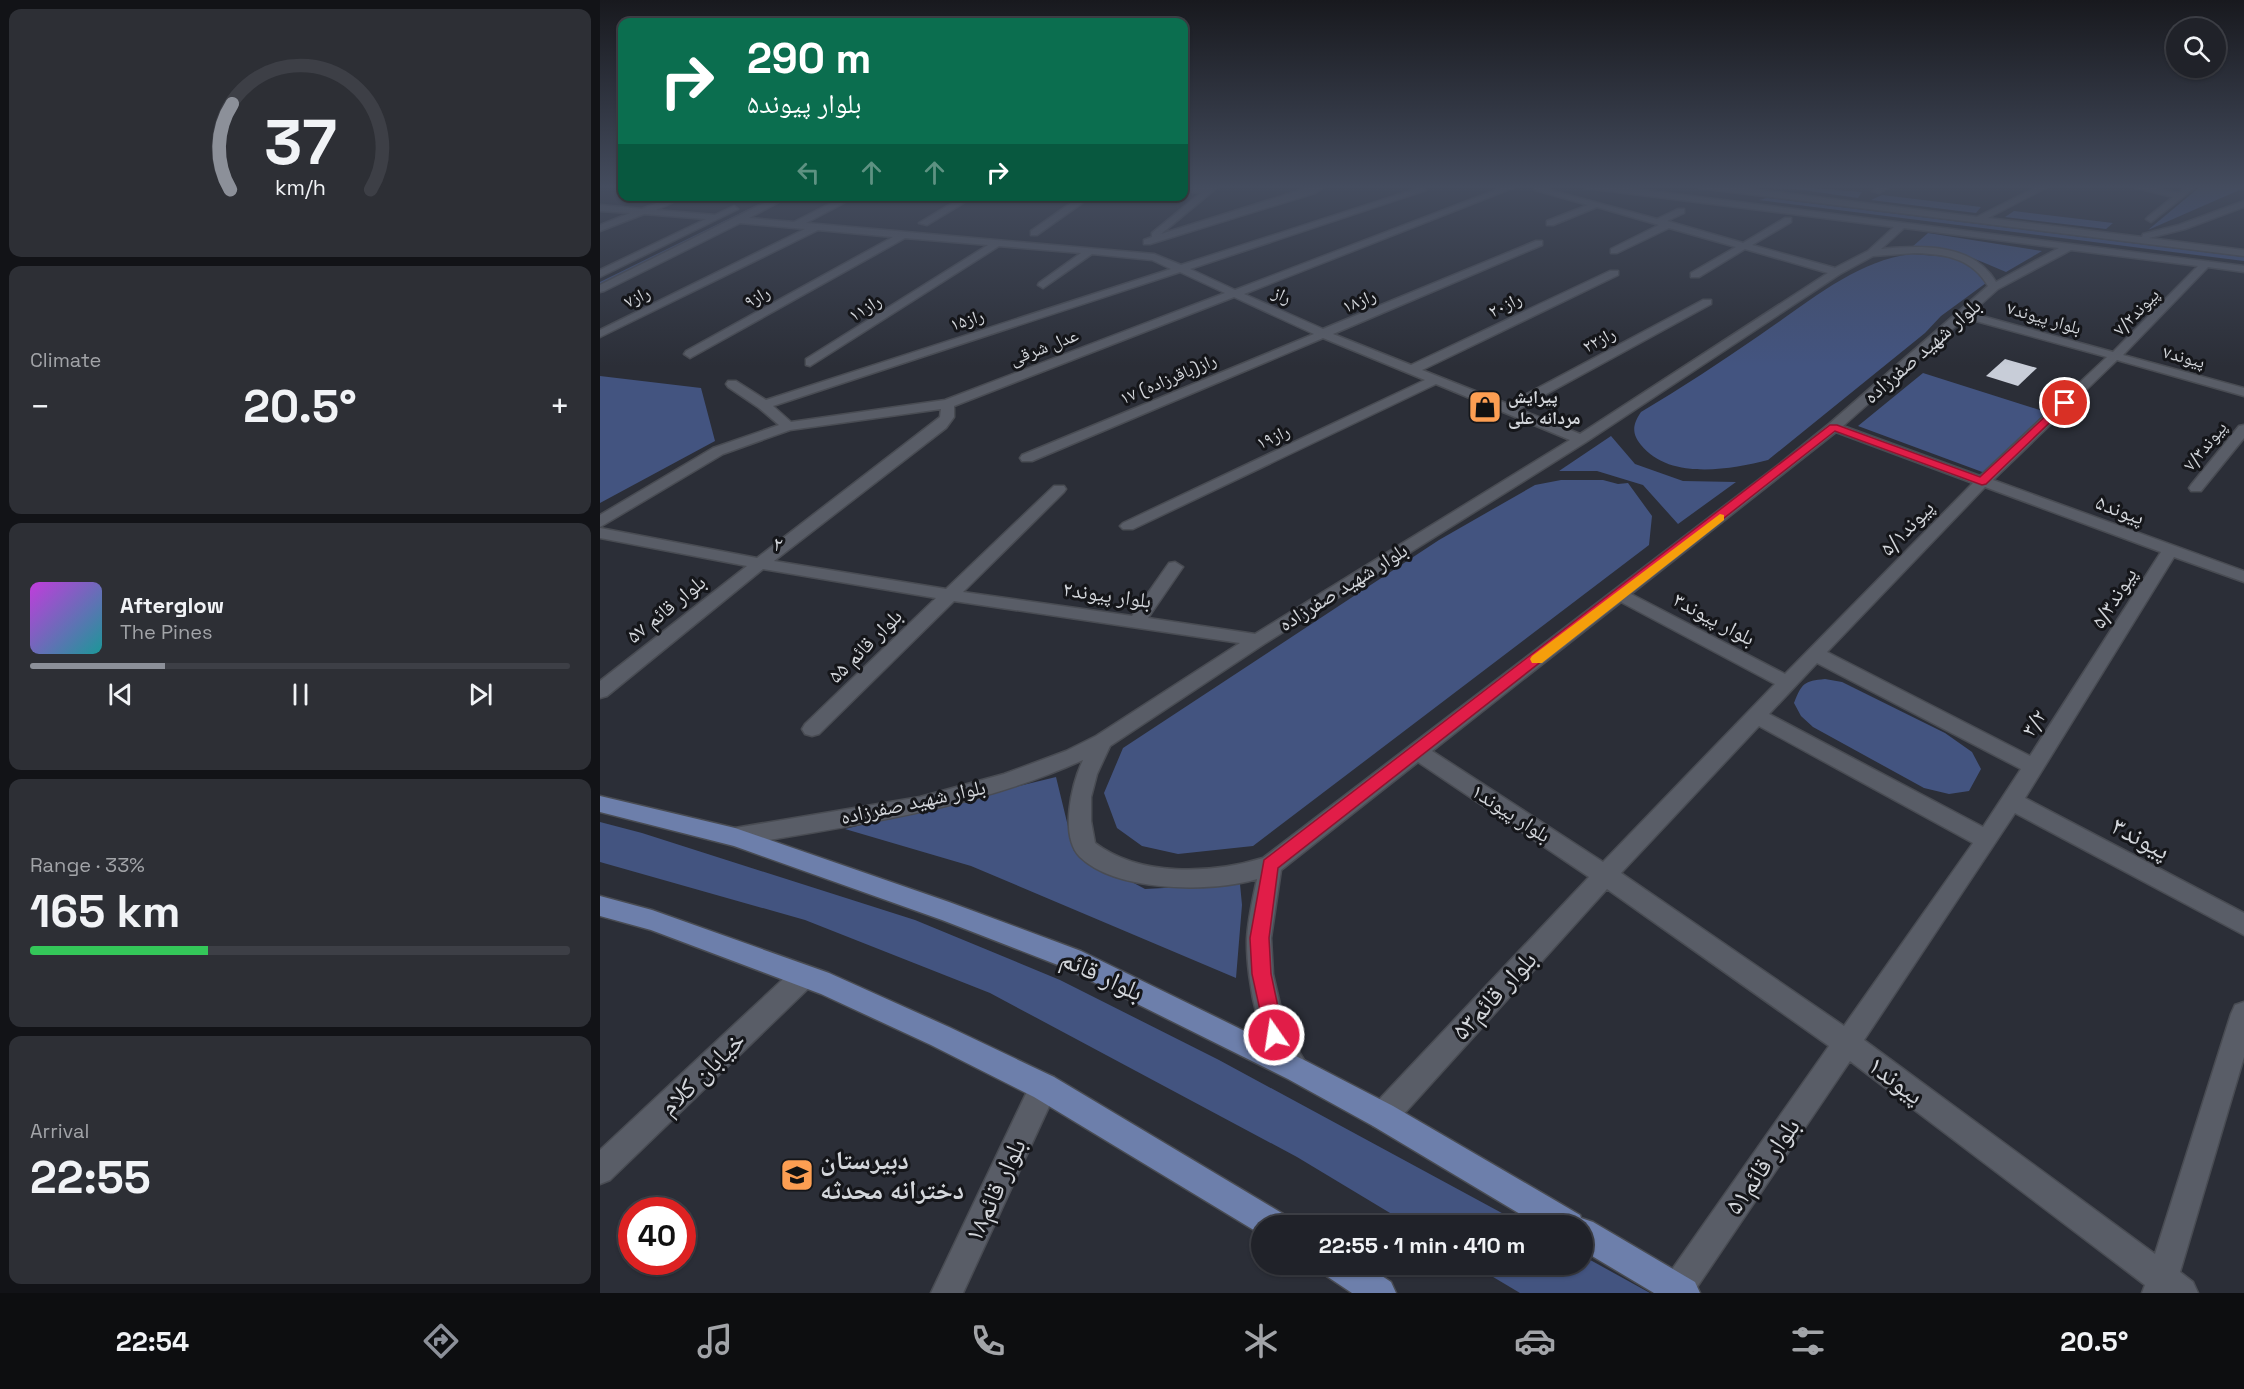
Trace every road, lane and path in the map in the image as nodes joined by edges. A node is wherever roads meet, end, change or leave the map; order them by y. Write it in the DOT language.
graph roads {
  1 [pos="659,245"];
  2 [pos="688,245"];
  3 [pos="781,245"];
  4 [pos="884,245"];
  5 [pos="994,245"];
  6 [pos="1038,245"];
  7 [pos="1143,245"];
  8 [pos="1254,245"];
  9 [pos="1353,245"];
  10 [pos="1533,245"];
  11 [pos="1624,245"];
  12 [pos="1879,245"];
  13 [pos="2056,245"];
  14 [pos="2185,245"];
  15 [pos="2214,245"];
  16 [pos="1747,246"];
  17 [pos="2069,247"];
  18 [pos="1092,250"];
  19 [pos="1614,251"];
  20 [pos="2231,251"];
  21 [pos="1871,253"];
  22 [pos="2244,253"];
  23 [pos="1131,254"];
  24 [pos="2205,265"];
  25 [pos="1182,269"];
  26 [pos="2244,269"];
  27 [pos="1836,272"];
  28 [pos="1614,273"];
  29 [pos="600,274"];
  30 [pos="1695,276"];
  31 [pos="1043,285"];
  32 [pos="1994,287"];
  33 [pos="600,289"];
  34 [pos="1234,292"];
  35 [pos="1707,302"];
  36 [pos="1964,314"];
  37 [pos="600,334"];
  38 [pos="1324,334"];
  39 [pos="690,354"];
  40 [pos="2115,356"];
  41 [pos="810,362"];
  42 [pos="1411,370"];
  43 [pos="1435,380"];
  44 [pos="732,384"];
  45 [pos="2244,392"];
  46 [pos="948,404"];
  47 [pos="764,405"];
  48 [pos="1507,410"];
  49 [pos="788,426"];
  50 [pos="1834,427"];
  51 [pos="2244,429"];
  52 [pos="1581,439"];
  53 [pos="1027,458"];
  54 [pos="1982,482"];
  55 [pos="2196,488"];
  56 [pos="1059,489"];
  57 [pos="600,522"];
  58 [pos="1128,526"];
  59 [pos="600,533"];
  60 [pos="2170,550"];
  61 [pos="759,564"];
  62 [pos="1175,567"];
  63 [pos="2244,577"];
  64 [pos="949,595"];
  65 [pos="1620,595"];
  66 [pos="1137,622"];
  67 [pos="1258,640"];
  68 [pos="1815,654"];
  69 [pos="2096,669"];
  70 [pos="1788,683"];
  71 [pos="600,691"];
  72 [pos="1757,716"];
  73 [pos="812,729"];
  74 [pos="1103,741"];
  75 [pos="1418,752"];
  76 [pos="2034,767"];
  77 [pos="2012,801"];
  78 [pos="600,804"];
  79 [pos="735,837"];
  80 [pos="1987,840"];
  81 [pos="1270,865"];
  82 [pos="1605,874"];
  83 [pos="600,906"];
  84 [pos="2244,925"];
  85 [pos="804,976"];
  86 [pos="2244,1014"];
  87 [pos="1848,1044"];
  88 [pos="1297,1070"];
  89 [pos="1044,1087"];
  90 [pos="1383,1116"];
  91 [pos="600,1170"];
  92 [pos="1256,1215"];
  93 [pos="1550,1215"];
  94 [pos="1593,1240"];
  95 [pos="1353,1275"];
  96 [pos="2168,1289"];
  97 [pos="1680,1291"];
  98 [pos="946,1293"];
  99 [pos="1380,1293"];
  1 -- 29 [label="street"];
  2 -- 33 [label="street"];
  3 -- 37 [label="street, راز۷"];
  4 -- 39 [label="street, راز۹"];
  5 -- 41 [label="street, راز۱۱"];
  6 -- 18 [label="street, راز"];
  7 -- 23 [label="street"];
  8 -- 25 [label="street, راز۱۵"];
  9 -- 34 [label="street, عدل شرقی"];
  10 -- 38 [label="street, راز۱۸"];
  11 -- 19 [label="street"];
  12 -- 21 [label="street, بلوار شهید صفرزاده"];
  13 -- 17 [label="street"];
  14 -- 20 [label="street"];
  15 -- 20 [label="street"];
  16 -- 27 [label="street"];
  16 -- 30 [label="street"];
  17 -- 24 [label="street"];
  17 -- 32 [label="street, بلوار شهید صفرزاده"];
  18 -- 23 [label="street, راز"];
  18 -- 31 [label="street"];
  20 -- 22 [label="street"];
  21 -- 27 [label="street, بلوار شهید صفرزاده"];
  21 -- 32 [label="street"];
  23 -- 25 [label="street, راز"];
  24 -- 26 [label="street"];
  24 -- 40 [label="street, پیوند۷/۲"];
  25 -- 34 [label="street, راز"];
  25 -- 47 [label="street, راز۱۵"];
  27 -- 52 [label="street, بلوار شهید صفرزاده"];
  28 -- 42 [label="street, راز۲۰"];
  32 -- 36 [label="street, بلوار شهید صفرزاده"];
  34 -- 38 [label="street, راز"];
  34 -- 46 [label="street, عدل شرقی"];
  35 -- 48 [label="street, راز۲۲"];
  36 -- 40 [label="street, بلوار پیوند۷"];
  36 -- 50 [label="street, بلوار شهید صفرزاده"];
  38 -- 42 [label="street, راز"];
  38 -- 53 [label="street, ۱۷ راز(باقرزاده)"];
  40 -- 45 [label="street, پیوند۷"];
  40 -- 54 [label="street, پیوند۷/۲"];
  42 -- 43 [label="street, راز"];
  43 -- 48 [label="street, راز"];
  43 -- 58 [label="street, راز۱۹"];
  44 -- 47 [label="street"];
  46 -- 49 [label="street, عدل شرقی"];
  46 -- 61 [label="street, بلوار قائم ۵۷"];
  47 -- 49 [label="street"];
  48 -- 52 [label="street, راز"];
  49 -- 57 [label="street, عدل شرقی"];
  50 -- 54 [label="street, پیوند۵"];
  50 -- 65 [label="street, بلوار شهید صفرزاده"];
  51 -- 55 [label="street, پیوند۷/۳"];
  52 -- 67 [label="street, بلوار شهید صفرزاده"];
  54 -- 60 [label="street, پیوند۵"];
  54 -- 68 [label="street, پیوند۵/۱"];
  56 -- 64 [label="street, بلوار قائم ۵۵"];
  59 -- 61 [label="street, ۲"];
  60 -- 63 [label="street, پیوند۵"];
  60 -- 69 [label="street, پیوند۵/۳"];
  61 -- 64 [label="street, ۲"];
  61 -- 71 [label="street, بلوار قائم ۵۷"];
  62 -- 66 [label="street"];
  64 -- 66 [label="street, بلوار پیوند۲"];
  64 -- 73 [label="street, بلوار قائم ۵۵"];
  65 -- 70 [label="street, بلوار پیوند۳"];
  65 -- 75 [label="street, بلوار شهید صفرزاده"];
  66 -- 67 [label="street, بلوار پیوند۲"];
  67 -- 74 [label="street, بلوار شهید صفرزاده"];
  68 -- 70 [label="street, پیوند۵/۱"];
  68 -- 76 [label="street"];
  69 -- 76 [label="street, ۳/۲"];
  70 -- 72 [label="street, پیوند۵/۱"];
  72 -- 80 [label="street"];
  72 -- 82 [label="street, بلوار قائم۵۳"];
  74 -- 79 [label="street, بلوار شهید صفرزاده"];
  74 -- 81 [label="street"];
  75 -- 81 [label="street, بلوار شهید صفرزاده"];
  75 -- 82 [label="street, بلوار پیوند۱"];
  76 -- 77 [label="street, ۳/۲"];
  77 -- 80 [label="street, ۳/۲"];
  77 -- 84 [label="street, پیوند۳"];
  78 -- 79 [label="main road, بلوار قائم"];
  79 -- 88 [label="main road, بلوار قائم"];
  80 -- 87 [label="street, بلوار قائم۵۱"];
  81 -- 88 [label="street"];
  82 -- 87 [label="street, پیوند۱"];
  82 -- 90 [label="street, بلوار قائم۵۳"];
  83 -- 85 [label="main road"];
  85 -- 89 [label="main road"];
  85 -- 91 [label="street, خیابان کلام"];
  86 -- 96 [label="street"];
  87 -- 96 [label="street, پیوند۱"];
  87 -- 97 [label="street, بلوار قائم۵۱"];
  88 -- 90 [label="main road, بلوار قائم"];
  89 -- 92 [label="main road"];
  89 -- 98 [label="street, بلوار قائم۱۸"];
  90 -- 93 [label="main road, بلوار قائم"];
  94 -- 97 [label="main road"];
  95 -- 99 [label="main road"];
}
